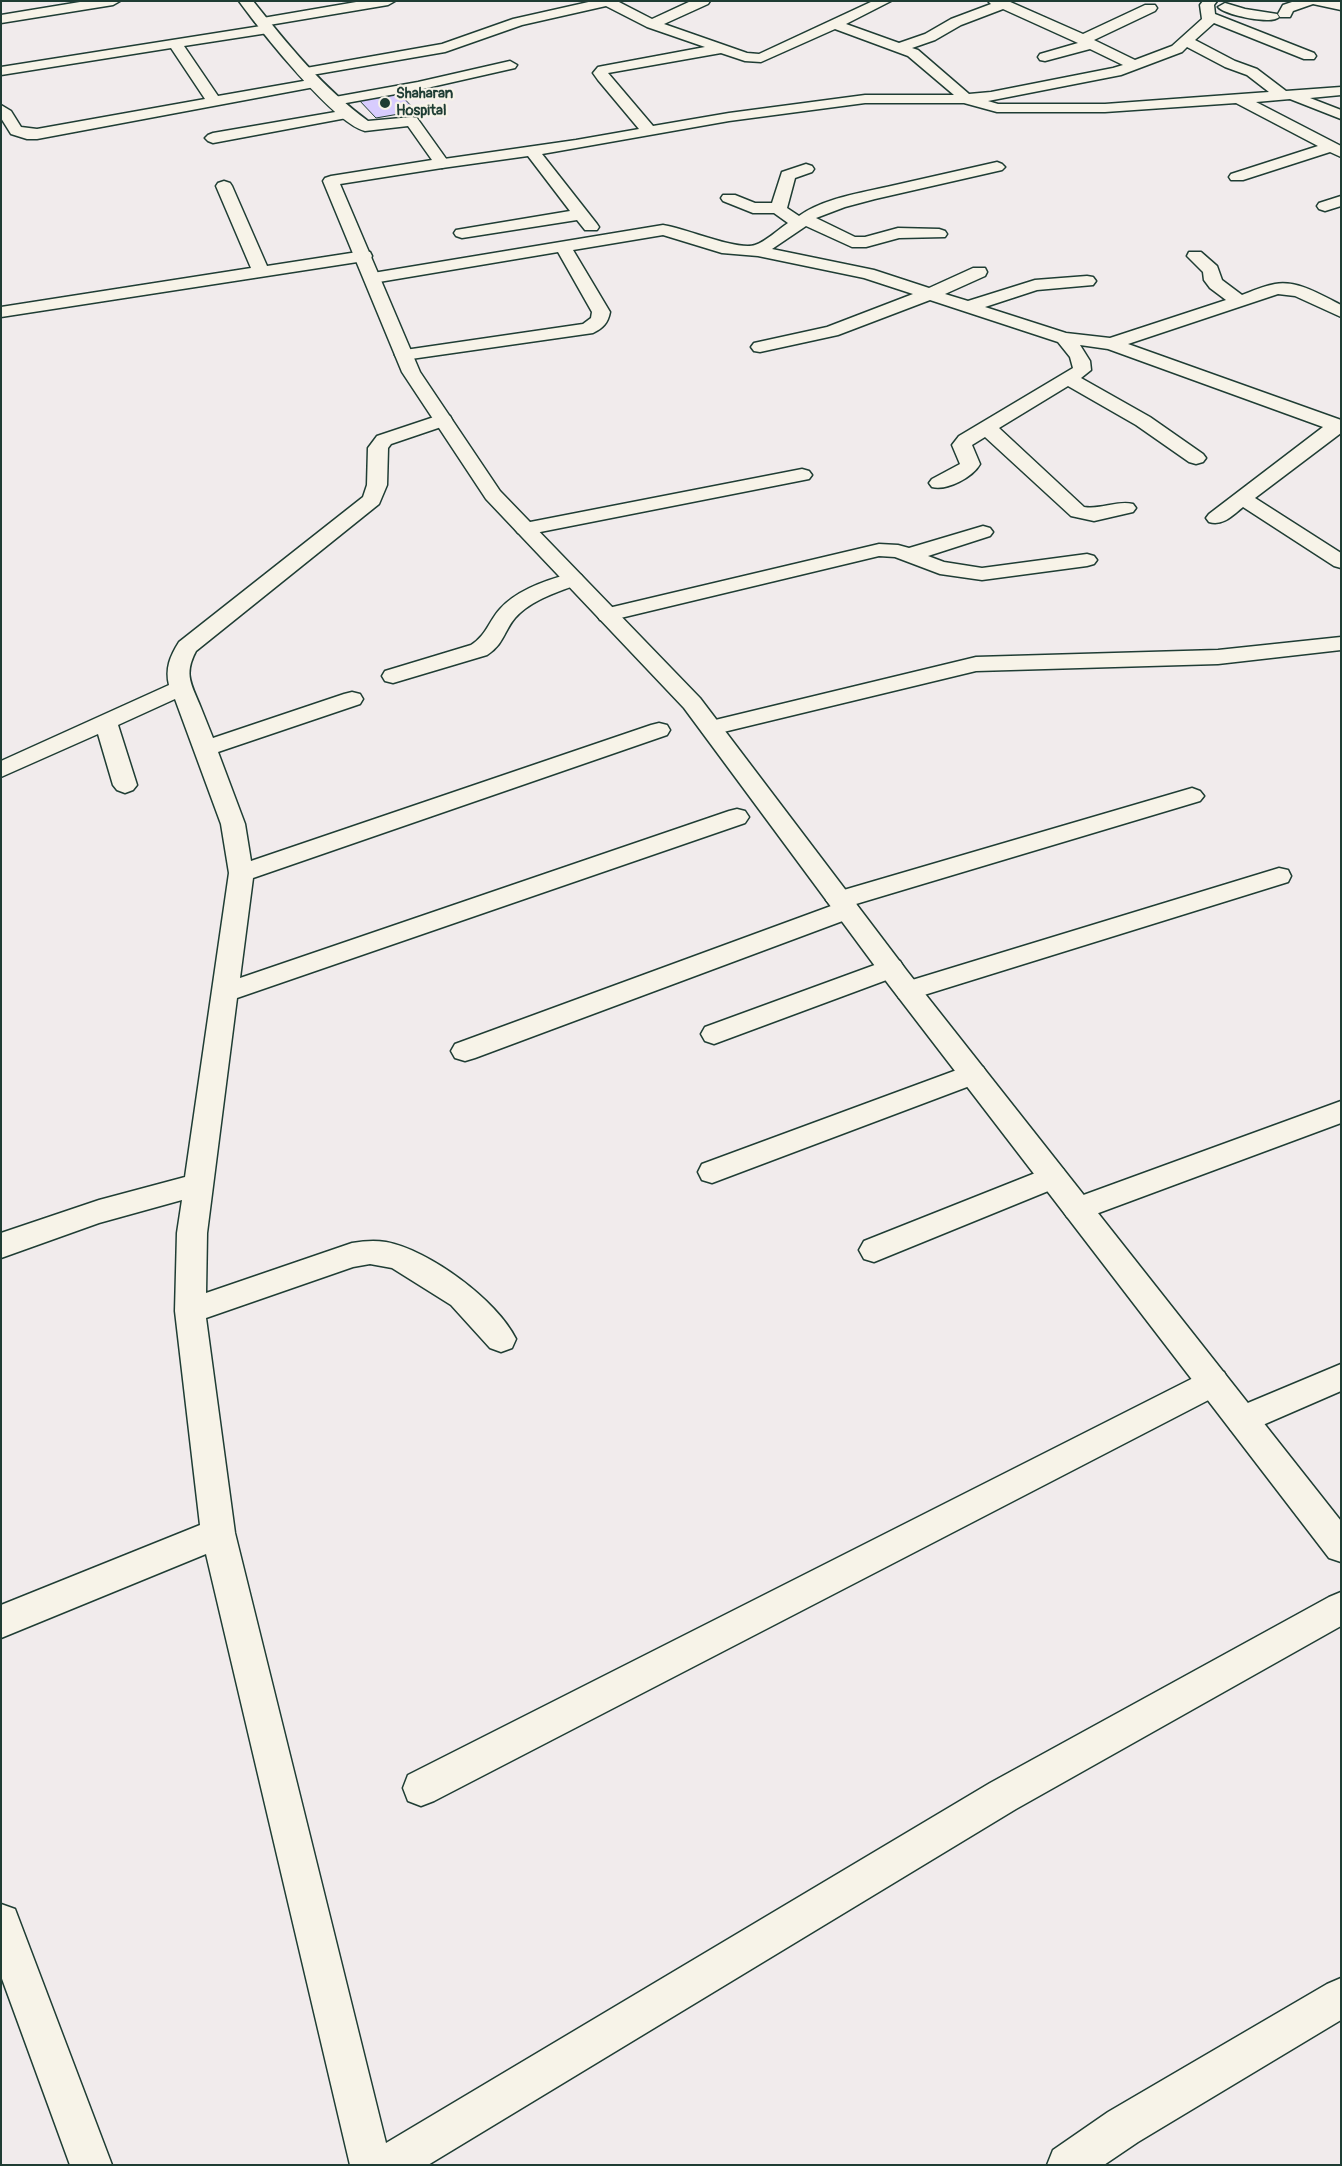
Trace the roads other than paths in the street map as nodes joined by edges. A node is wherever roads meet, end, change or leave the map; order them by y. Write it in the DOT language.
graph roads {
  1 [pos="113,1"];
  2 [pos="246,1"];
  3 [pos="388,1"];
  4 [pos="703,1"];
  5 [pos="884,1"];
  6 [pos="1309,1"];
  7 [pos="1317,1"];
  8 [pos="610,2"];
  9 [pos="999,3"];
  10 [pos="1341,6"];
  11 [pos="1210,7"];
  12 [pos="1150,8"];
  13 [pos="1,19"];
  14 [pos="652,24"];
  15 [pos="835,24"];
  16 [pos="265,26"];
  17 [pos="1186,41"];
  18 [pos="1087,42"];
  19 [pos="175,44"];
  20 [pos="901,47"];
  21 [pos="722,49"];
  22 [pos="1309,56"];
  23 [pos="1045,57"];
  24 [pos="510,65"];
  25 [pos="1135,65"];
  26 [pos="1,70"];
  27 [pos="310,78"];
  28 [pos="1341,91"];
  29 [pos="1287,95"];
  30 [pos="1238,98"];
  31 [pos="967,99"];
  32 [pos="214,101"];
  33 [pos="335,101"];
  34 [pos="2,108"];
  35 [pos="347,114"];
  36 [pos="1341,115"];
  37 [pos="650,132"];
  38 [pos="213,138"];
  39 [pos="1336,149"];
  40 [pos="531,150"];
  41 [pos="442,163"];
  42 [pos="997,167"];
  43 [pos="806,169"];
  44 [pos="1237,177"];
  45 [pos="224,186"];
  46 [pos="728,198"];
  47 [pos="779,208"];
  48 [pos="581,214"];
  49 [pos="802,221"];
  50 [pos="462,233"];
  51 [pos="939,234"];
  52 [pos="602,240"];
  53 [pos="563,246"];
  54 [pos="758,251"];
  55 [pos="1195,256"];
  56 [pos="368,267"];
  57 [pos="261,272"];
  58 [pos="979,272"];
  59 [pos="1087,281"];
  60 [pos="930,294"];
  61 [pos="1239,301"];
  62 [pos="966,307"];
  63 [pos="1,312"];
  64 [pos="1341,312"];
  65 [pos="1064,338"];
  66 [pos="1111,344"];
  67 [pos="760,347"];
  68 [pos="404,355"];
  69 [pos="1069,379"];
  70 [pos="443,420"];
  71 [pos="1339,426"];
  72 [pos="987,428"];
  73 [pos="1196,458"];
  74 [pos="802,474"];
  75 [pos="939,483"];
  76 [pos="1242,498"];
  77 [pos="1126,508"];
  78 [pos="1216,518"];
  79 [pos="526,529"];
  80 [pos="983,532"];
  81 [pos="908,555"];
  82 [pos="1087,560"];
  83 [pos="1341,562"];
  84 [pos="574,580"];
  85 [pos="608,615"];
  86 [pos="1341,643"];
  87 [pos="393,676"];
  88 [pos="180,689"];
  89 [pos="352,699"];
  90 [pos="106,722"];
  91 [pos="710,728"];
  92 [pos="659,730"];
  93 [pos="206,748"];
  94 [pos="1,770"];
  95 [pos="126,785"];
  96 [pos="1192,796"];
  97 [pos="737,817"];
  98 [pos="241,873"];
  99 [pos="1279,876"];
  100 [pos="843,905"];
  101 [pos="891,968"];
  102 [pos="908,991"];
  103 [pos="224,993"];
  104 [pos="714,1034"];
  105 [pos="465,1051"];
  106 [pos="973,1074"];
  107 [pos="1341,1112"];
  108 [pos="712,1172"];
  109 [pos="1053,1177"];
  110 [pos="198,1185"];
  111 [pos="1077,1209"];
  112 [pos="1,1246"];
  113 [pos="874,1250"];
  114 [pos="190,1311"];
  115 [pos="501,1339"];
  116 [pos="1341,1377"];
  117 [pos="1213,1382"];
  118 [pos="1242,1420"];
  119 [pos="218,1533"];
  120 [pos="1341,1547"];
  121 [pos="1341,1608"];
  122 [pos="1,1622"];
  123 [pos="421,1788"];
  124 [pos="1,1924"];
  125 [pos="1341,1998"];
  126 [pos="91,2165"];
  127 [pos="371,2165"];
  128 [pos="389,2165"];
  129 [pos="1068,2165"];
  1 -- 13 [label="street"];
  2 -- 16 [label="street"];
  3 -- 16 [label="street"];
  4 -- 14 [label="street"];
  5 -- 15 [label="street"];
  6 -- 11 [label="street"];
  7 -- 10 [label="street"];
  8 -- 14 [label="street"];
  8 -- 27 [label="street"];
  9 -- 18 [label="street"];
  9 -- 20 [label="street"];
  11 -- 17 [label="street"];
  11 -- 22 [label="street"];
  12 -- 18 [label="street"];
  14 -- 21 [label="street"];
  15 -- 20 [label="street"];
  15 -- 21 [label="street"];
  16 -- 19 [label="street"];
  16 -- 27 [label="street"];
  17 -- 25 [label="street"];
  17 -- 29 [label="street"];
  18 -- 23 [label="street"];
  18 -- 25 [label="street"];
  19 -- 26 [label="street"];
  19 -- 32 [label="street"];
  20 -- 31 [label="street"];
  21 -- 37 [label="street"];
  24 -- 33 [label="street"];
  25 -- 31 [label="street"];
  27 -- 32 [label="street"];
  27 -- 33 [label="street"];
  28 -- 29 [label="street"];
  29 -- 30 [label="street"];
  29 -- 36 [label="street"];
  30 -- 31 [label="street"];
  30 -- 39 [label="street"];
  31 -- 37 [label="street"];
  32 -- 34 [label="street"];
  33 -- 35 [label="street"];
  35 -- 38 [label="street"];
  35 -- 41 [label="street"];
  37 -- 40 [label="street"];
  39 -- 44 [label="street"];
  40 -- 41 [label="street"];
  40 -- 48 [label="street"];
  41 -- 56 [label="street"];
  42 -- 49 [label="street"];
  43 -- 47 [label="street"];
  45 -- 57 [label="street"];
  46 -- 47 [label="street"];
  47 -- 49 [label="street"];
  48 -- 50 [label="street"];
  48 -- 52 [label="street"];
  49 -- 51 [label="street"];
  49 -- 54 [label="street"];
  52 -- 53 [label="street"];
  52 -- 54 [label="street"];
  53 -- 56 [label="street"];
  53 -- 68 [label="street"];
  54 -- 60 [label="street"];
  55 -- 61 [label="street"];
  56 -- 57 [label="street"];
  56 -- 68 [label="street"];
  57 -- 63 [label="street"];
  58 -- 60 [label="street"];
  59 -- 62 [label="street"];
  60 -- 62 [label="street"];
  60 -- 67 [label="street"];
  61 -- 64 [label="street"];
  61 -- 66 [label="street"];
  62 -- 65 [label="street"];
  65 -- 66 [label="street"];
  65 -- 69 [label="street"];
  66 -- 71 [label="street"];
  68 -- 70 [label="street"];
  69 -- 72 [label="street"];
  69 -- 73 [label="street"];
  70 -- 79 [label="street"];
  70 -- 88 [label="street"];
  71 -- 76 [label="street"];
  72 -- 75 [label="street"];
  72 -- 77 [label="street"];
  74 -- 79 [label="street"];
  76 -- 78 [label="street"];
  76 -- 83 [label="street"];
  79 -- 84 [label="street"];
  80 -- 81 [label="street"];
  81 -- 82 [label="street"];
  81 -- 85 [label="street"];
  84 -- 85 [label="street"];
  84 -- 87 [label="street"];
  85 -- 91 [label="street"];
  86 -- 91 [label="street"];
  88 -- 90 [label="street"];
  88 -- 93 [label="street"];
  89 -- 93 [label="street"];
  90 -- 94 [label="street"];
  90 -- 95 [label="street"];
  91 -- 100 [label="street"];
  92 -- 98 [label="street"];
  93 -- 98 [label="street"];
  96 -- 100 [label="street"];
  97 -- 103 [label="street"];
  98 -- 103 [label="street"];
  99 -- 102 [label="street"];
  100 -- 101 [label="street"];
  100 -- 105 [label="street"];
  101 -- 102 [label="street"];
  101 -- 104 [label="street"];
  102 -- 106 [label="street"];
  103 -- 110 [label="street"];
  106 -- 108 [label="street"];
  106 -- 109 [label="street"];
  107 -- 111 [label="street"];
  109 -- 111 [label="street"];
  109 -- 113 [label="street"];
  110 -- 112 [label="street"];
  110 -- 114 [label="street"];
  111 -- 117 [label="street"];
  114 -- 115 [label="street"];
  114 -- 119 [label="street"];
  116 -- 118 [label="street"];
  117 -- 118 [label="street"];
  117 -- 123 [label="street"];
  118 -- 120 [label="street"];
  119 -- 122 [label="street"];
  119 -- 127 [label="street"];
  121 -- 128 [label="street"];
  124 -- 126 [label="street"];
  125 -- 129 [label="street"];
}
